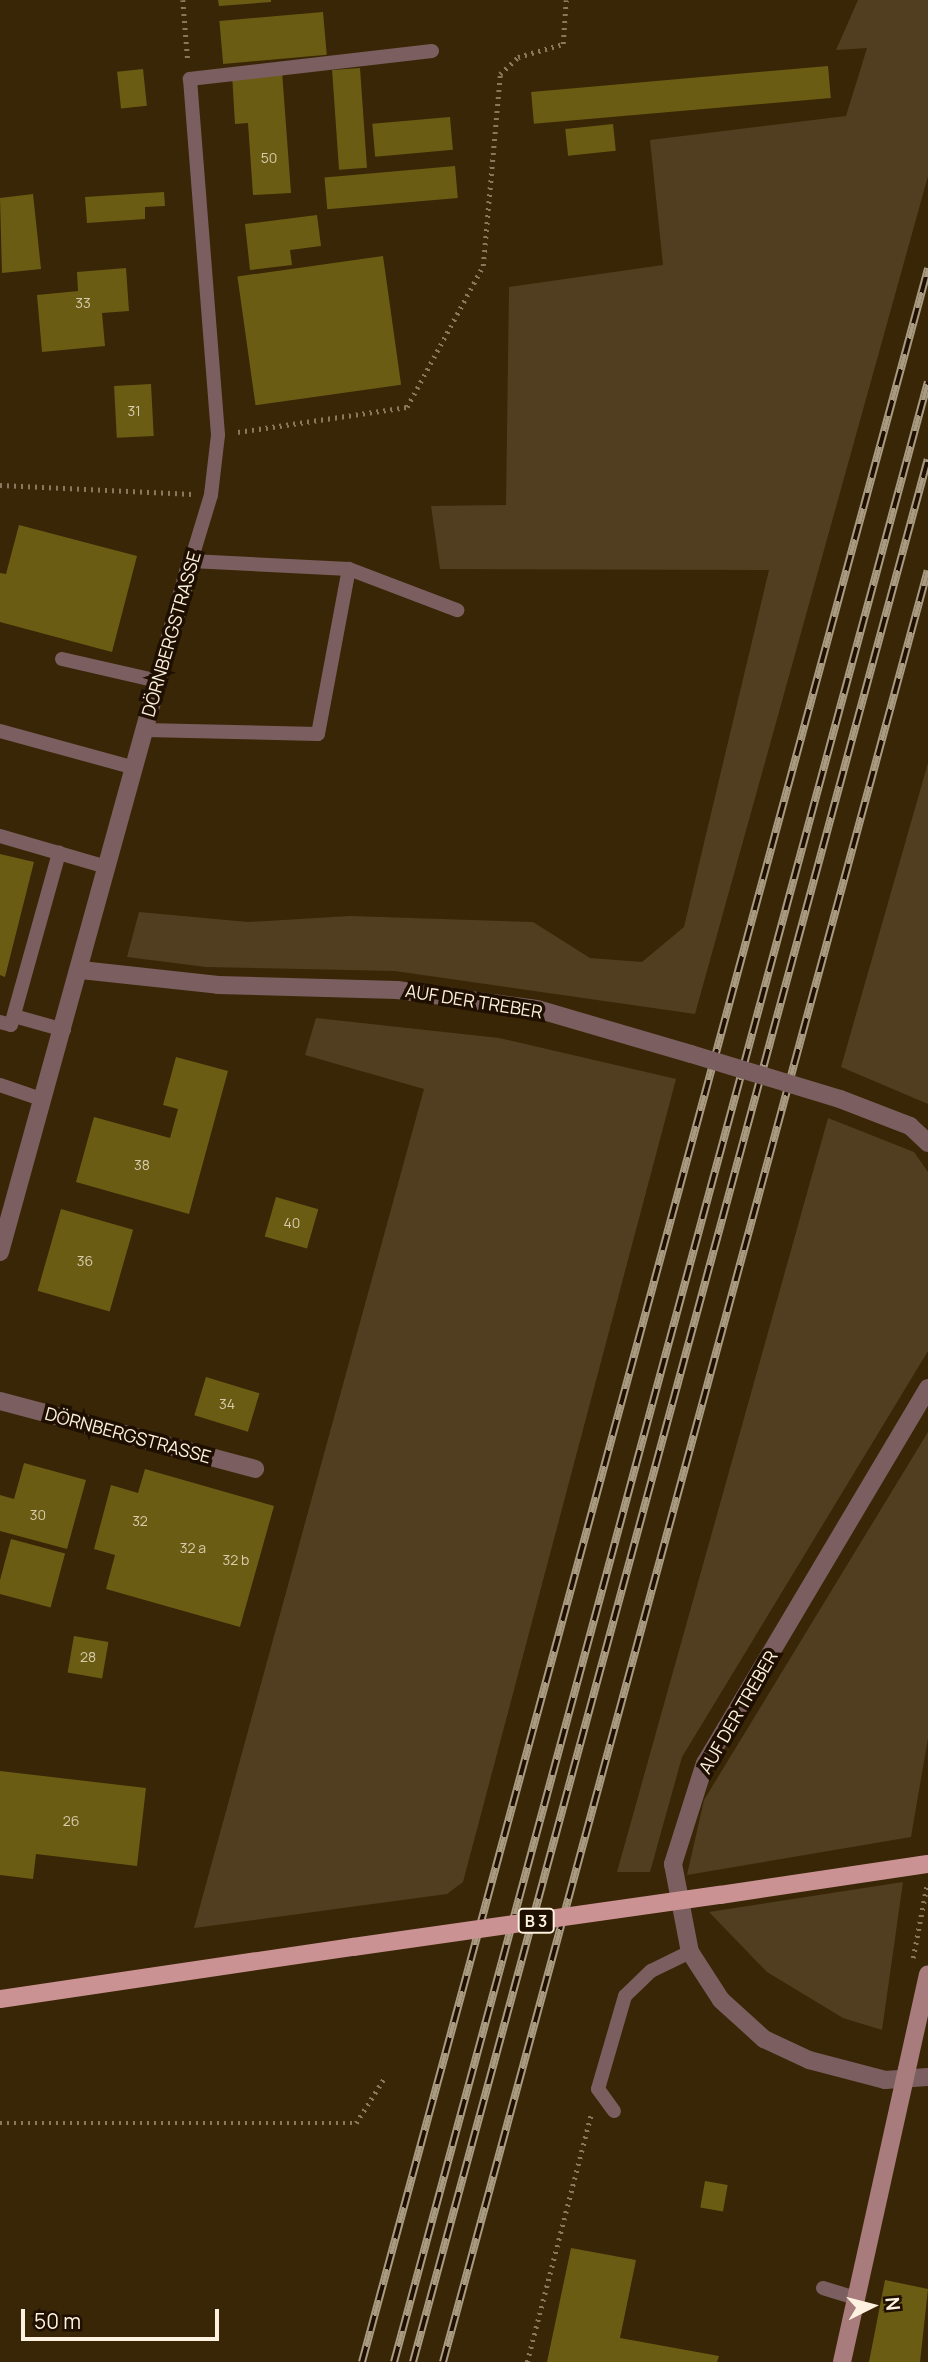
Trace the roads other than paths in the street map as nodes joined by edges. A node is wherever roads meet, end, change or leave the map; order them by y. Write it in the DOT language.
graph roads {
  1 [pos="432,51"];
  2 [pos="191,561"];
  3 [pos="349,569"];
  4 [pos="457,610"];
  5 [pos="62,659"];
  6 [pos="158,681"];
  7 [pos="145,730"];
  8 [pos="0,732"];
  9 [pos="135,768"];
  10 [pos="0,836"];
  11 [pos="59,853"];
  12 [pos="107,867"];
  13 [pos="81,970"];
  14 [pos="7,1019"];
  15 [pos="64,1030"];
  16 [pos="0,1085"];
  17 [pos="44,1100"];
  18 [pos="928,1143"];
  19 [pos="0,1252"];
  20 [pos="928,1388"];
  21 [pos="0,1401"];
  22 [pos="255,1469"];
  23 [pos="919,1865"];
  24 [pos="690,1952"];
  25 [pos="928,1975"];
  26 [pos="0,1999"];
  27 [pos="928,2077"];
  28 [pos="903,2079"];
  29 [pos="614,2110"];
  30 [pos="823,2288"];
  31 [pos="856,2298"];
  32 [pos="842,2362"];
  1 -- 2 [label="lane, DÖRNBERGSTRASSE"];
  2 -- 3 [label="lane"];
  2 -- 6 [label="street, DÖRNBERGSTRASSE"];
  3 -- 4 [label="lane"];
  3 -- 7 [label="lane"];
  5 -- 6 [label="lane"];
  6 -- 7 [label="street, DÖRNBERGSTRASSE"];
  7 -- 9 [label="street, DÖRNBERGSTRASSE"];
  8 -- 9 [label="lane"];
  9 -- 12 [label="street, DÖRNBERGSTRASSE"];
  10 -- 11 [label="lane"];
  11 -- 12 [label="lane"];
  11 -- 14 [label="lane"];
  12 -- 13 [label="street, DÖRNBERGSTRASSE"];
  13 -- 15 [label="street, DÖRNBERGSTRASSE"];
  13 -- 18 [label="street, AUF DER TREBER, bridge"];
  14 -- 15 [label="lane"];
  15 -- 17 [label="street, DÖRNBERGSTRASSE"];
  16 -- 17 [label="lane"];
  17 -- 19 [label="street, DÖRNBERGSTRASSE"];
  20 -- 24 [label="street, AUF DER TREBER"];
  21 -- 22 [label="street, DÖRNBERGSTRASSE"];
  23 -- 26 [label="main road, B 3, bridge"];
  24 -- 28 [label="street, AUF DER TREBER"];
  24 -- 29 [label="lane"];
  25 -- 28 [label="street"];
  27 -- 28 [label="street, AUF DER TREBER"];
  28 -- 31 [label="street"];
  30 -- 31 [label="lane"];
  31 -- 32 [label="street"];
}
